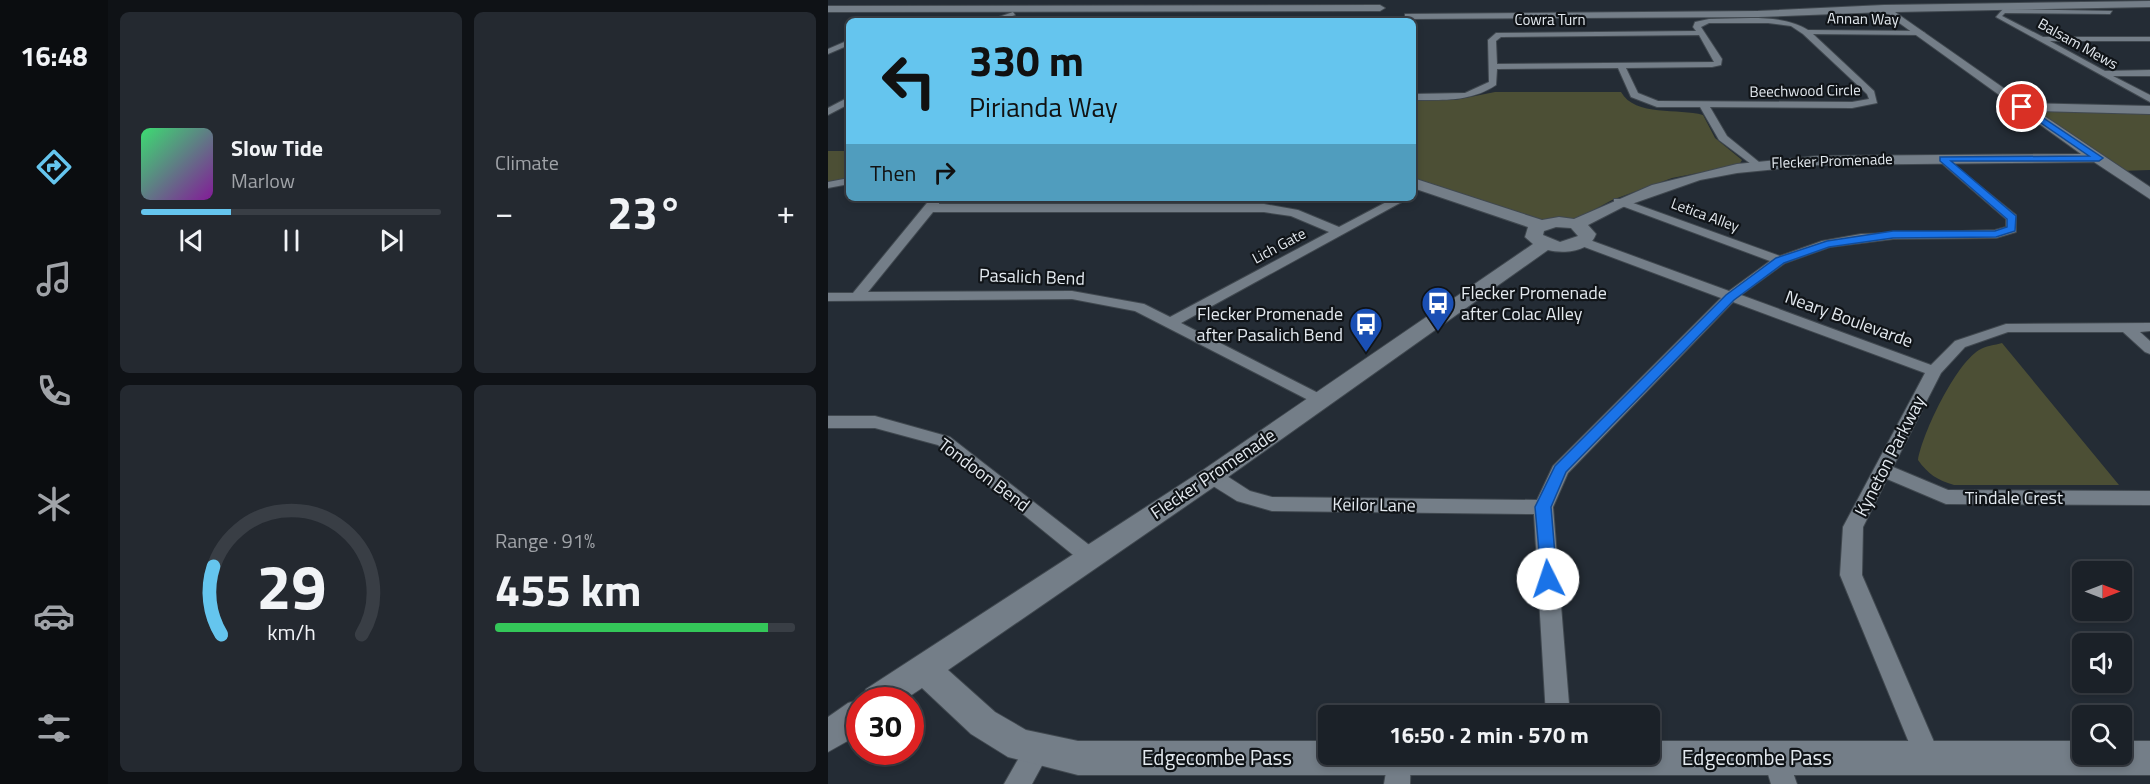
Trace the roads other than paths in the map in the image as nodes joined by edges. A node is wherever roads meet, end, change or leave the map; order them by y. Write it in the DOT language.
graph roads {
  1 [pos="2129,0"];
  2 [pos="2150,4"];
  3 [pos="1878,8"];
  4 [pos="828,9"];
  5 [pos="1393,12"];
  6 [pos="2110,12"];
  7 [pos="979,14"];
  8 [pos="828,15"];
  9 [pos="1013,15"];
  10 [pos="988,18"];
  11 [pos="1002,18"];
  12 [pos="1806,32"];
  13 [pos="1701,33"];
  14 [pos="1915,33"];
  15 [pos="2041,39"];
  16 [pos="2150,39"];
  17 [pos="846,43"];
  18 [pos="828,52"];
  19 [pos="1621,66"];
  20 [pos="1494,67"];
  21 [pos="2104,73"];
  22 [pos="2150,73"];
  23 [pos="1416,97"];
  24 [pos="2150,99"];
  25 [pos="846,102"];
  26 [pos="1704,105"];
  27 [pos="2022,107"];
  28 [pos="2150,110"];
  29 [pos="828,114"];
  30 [pos="846,117"];
  31 [pos="2099,158"];
  32 [pos="1943,159"];
  33 [pos="1755,164"];
  34 [pos="846,182"];
  35 [pos="828,185"];
  36 [pos="1417,187"];
  37 [pos="2150,194"];
  38 [pos="1397,201"];
  39 [pos="1618,201"];
  40 [pos="933,203"];
  41 [pos="1576,224"];
  42 [pos="1339,232"];
  43 [pos="1543,234"];
  44 [pos="1583,242"];
  45 [pos="1780,260"];
  46 [pos="859,294"];
  47 [pos="828,297"];
  48 [pos="1730,297"];
  49 [pos="1170,323"];
  50 [pos="2127,327"];
  51 [pos="2150,327"];
  52 [pos="2150,349"];
  53 [pos="1934,371"];
  54 [pos="1320,400"];
  55 [pos="828,422"];
  56 [pos="1884,470"];
  57 [pos="1212,476"];
  58 [pos="2150,498"];
  59 [pos="1543,507"];
  60 [pos="1090,557"];
  61 [pos="924,669"];
  62 [pos="897,687"];
  63 [pos="1557,705"];
  64 [pos="846,724"];
  65 [pos="828,736"];
  66 [pos="1038,749"];
  67 [pos="1928,758"];
  68 [pos="2150,758"];
  69 [pos="1660,763"];
  70 [pos="1464,765"];
  71 [pos="1399,771"];
  72 [pos="1780,771"];
  73 [pos="1017,784"];
  1 -- 3 [label="main road"];
  2 -- 3 [label="main road"];
  3 -- 5 [label="main road"];
  3 -- 14 [label="main road"];
  4 -- 5 [label="main road"];
  5 -- 9 [label="main road"];
  6 -- 15 [label="street, Balsam Mews"];
  7 -- 8 [label="main road"];
  7 -- 9 [label="main road"];
  7 -- 10 [label="street"];
  9 -- 11 [label="street"];
  12 -- 13 [label="street, Beechwood Circle"];
  12 -- 14 [label="street, Annan Way"];
  12 -- 26 [label="street, Beechwood Circle"];
  13 -- 19 [label="street"];
  13 -- 20 [label="street, Cowra Turn"];
  14 -- 27 [label="main road"];
  15 -- 16 [label="street"];
  15 -- 21 [label="street, Balsam Mews"];
  17 -- 18 [label="street"];
  19 -- 20 [label="street"];
  19 -- 26 [label="street, Beechwood Circle"];
  20 -- 23 [label="street, Cowra Turn"];
  21 -- 22 [label="street"];
  21 -- 24 [label="street, Balsam Mews"];
  25 -- 29 [label="street"];
  26 -- 33 [label="street"];
  27 -- 28 [label="main road"];
  27 -- 31 [label="main road"];
  29 -- 30 [label="street"];
  31 -- 32 [label="main road, Flecker Promenade"];
  31 -- 37 [label="main road"];
  32 -- 33 [label="main road, Flecker Promenade"];
  32 -- 45 [label="street"];
  33 -- 39 [label="main road, Flecker Promenade"];
  34 -- 35 [label="street"];
  36 -- 43 [label="main road"];
  38 -- 42 [label="street, Lich Gate"];
  39 -- 41 [label="main road, Flecker Promenade"];
  39 -- 45 [label="street, Letica Alley"];
  40 -- 42 [label="street"];
  40 -- 46 [label="street"];
  41 -- 43 [label="main road"];
  41 -- 44 [label="main road"];
  42 -- 49 [label="street, Lich Gate"];
  43 -- 44 [label="main road"];
  43 -- 54 [label="main road, Flecker Promenade"];
  44 -- 48 [label="street, Neary Boulevarde"];
  45 -- 48 [label="street"];
  46 -- 47 [label="street, Pasalich Bend"];
  46 -- 49 [label="street, Pasalich Bend"];
  48 -- 53 [label="street, Neary Boulevarde"];
  48 -- 59 [label="street"];
  49 -- 54 [label="street, Pasalich Bend"];
  50 -- 51 [label="street, Kyneton Parkway"];
  50 -- 52 [label="street"];
  50 -- 53 [label="street, Kyneton Parkway"];
  53 -- 56 [label="street, Kyneton Parkway"];
  54 -- 57 [label="main road, Flecker Promenade"];
  55 -- 60 [label="street, Tondoon Bend"];
  56 -- 58 [label="street, Tindale Crest"];
  56 -- 67 [label="street, Kyneton Parkway"];
  57 -- 59 [label="street, Keilor Lane"];
  57 -- 60 [label="main road, Flecker Promenade"];
  59 -- 63 [label="street"];
  60 -- 61 [label="main road, Flecker Promenade"];
  61 -- 62 [label="main road, Flecker Promenade"];
  61 -- 66 [label="main road, Edgecombe Pass"];
  64 -- 65 [label="main road"];
  66 -- 71 [label="main road, Edgecombe Pass"];
  66 -- 73 [label="street"];
  67 -- 68 [label="main road, Edgecombe Pass"];
  67 -- 72 [label="main road, Edgecombe Pass"];
  69 -- 72 [label="main road, Edgecombe Pass"];
  70 -- 71 [label="main road, Edgecombe Pass"];
}
